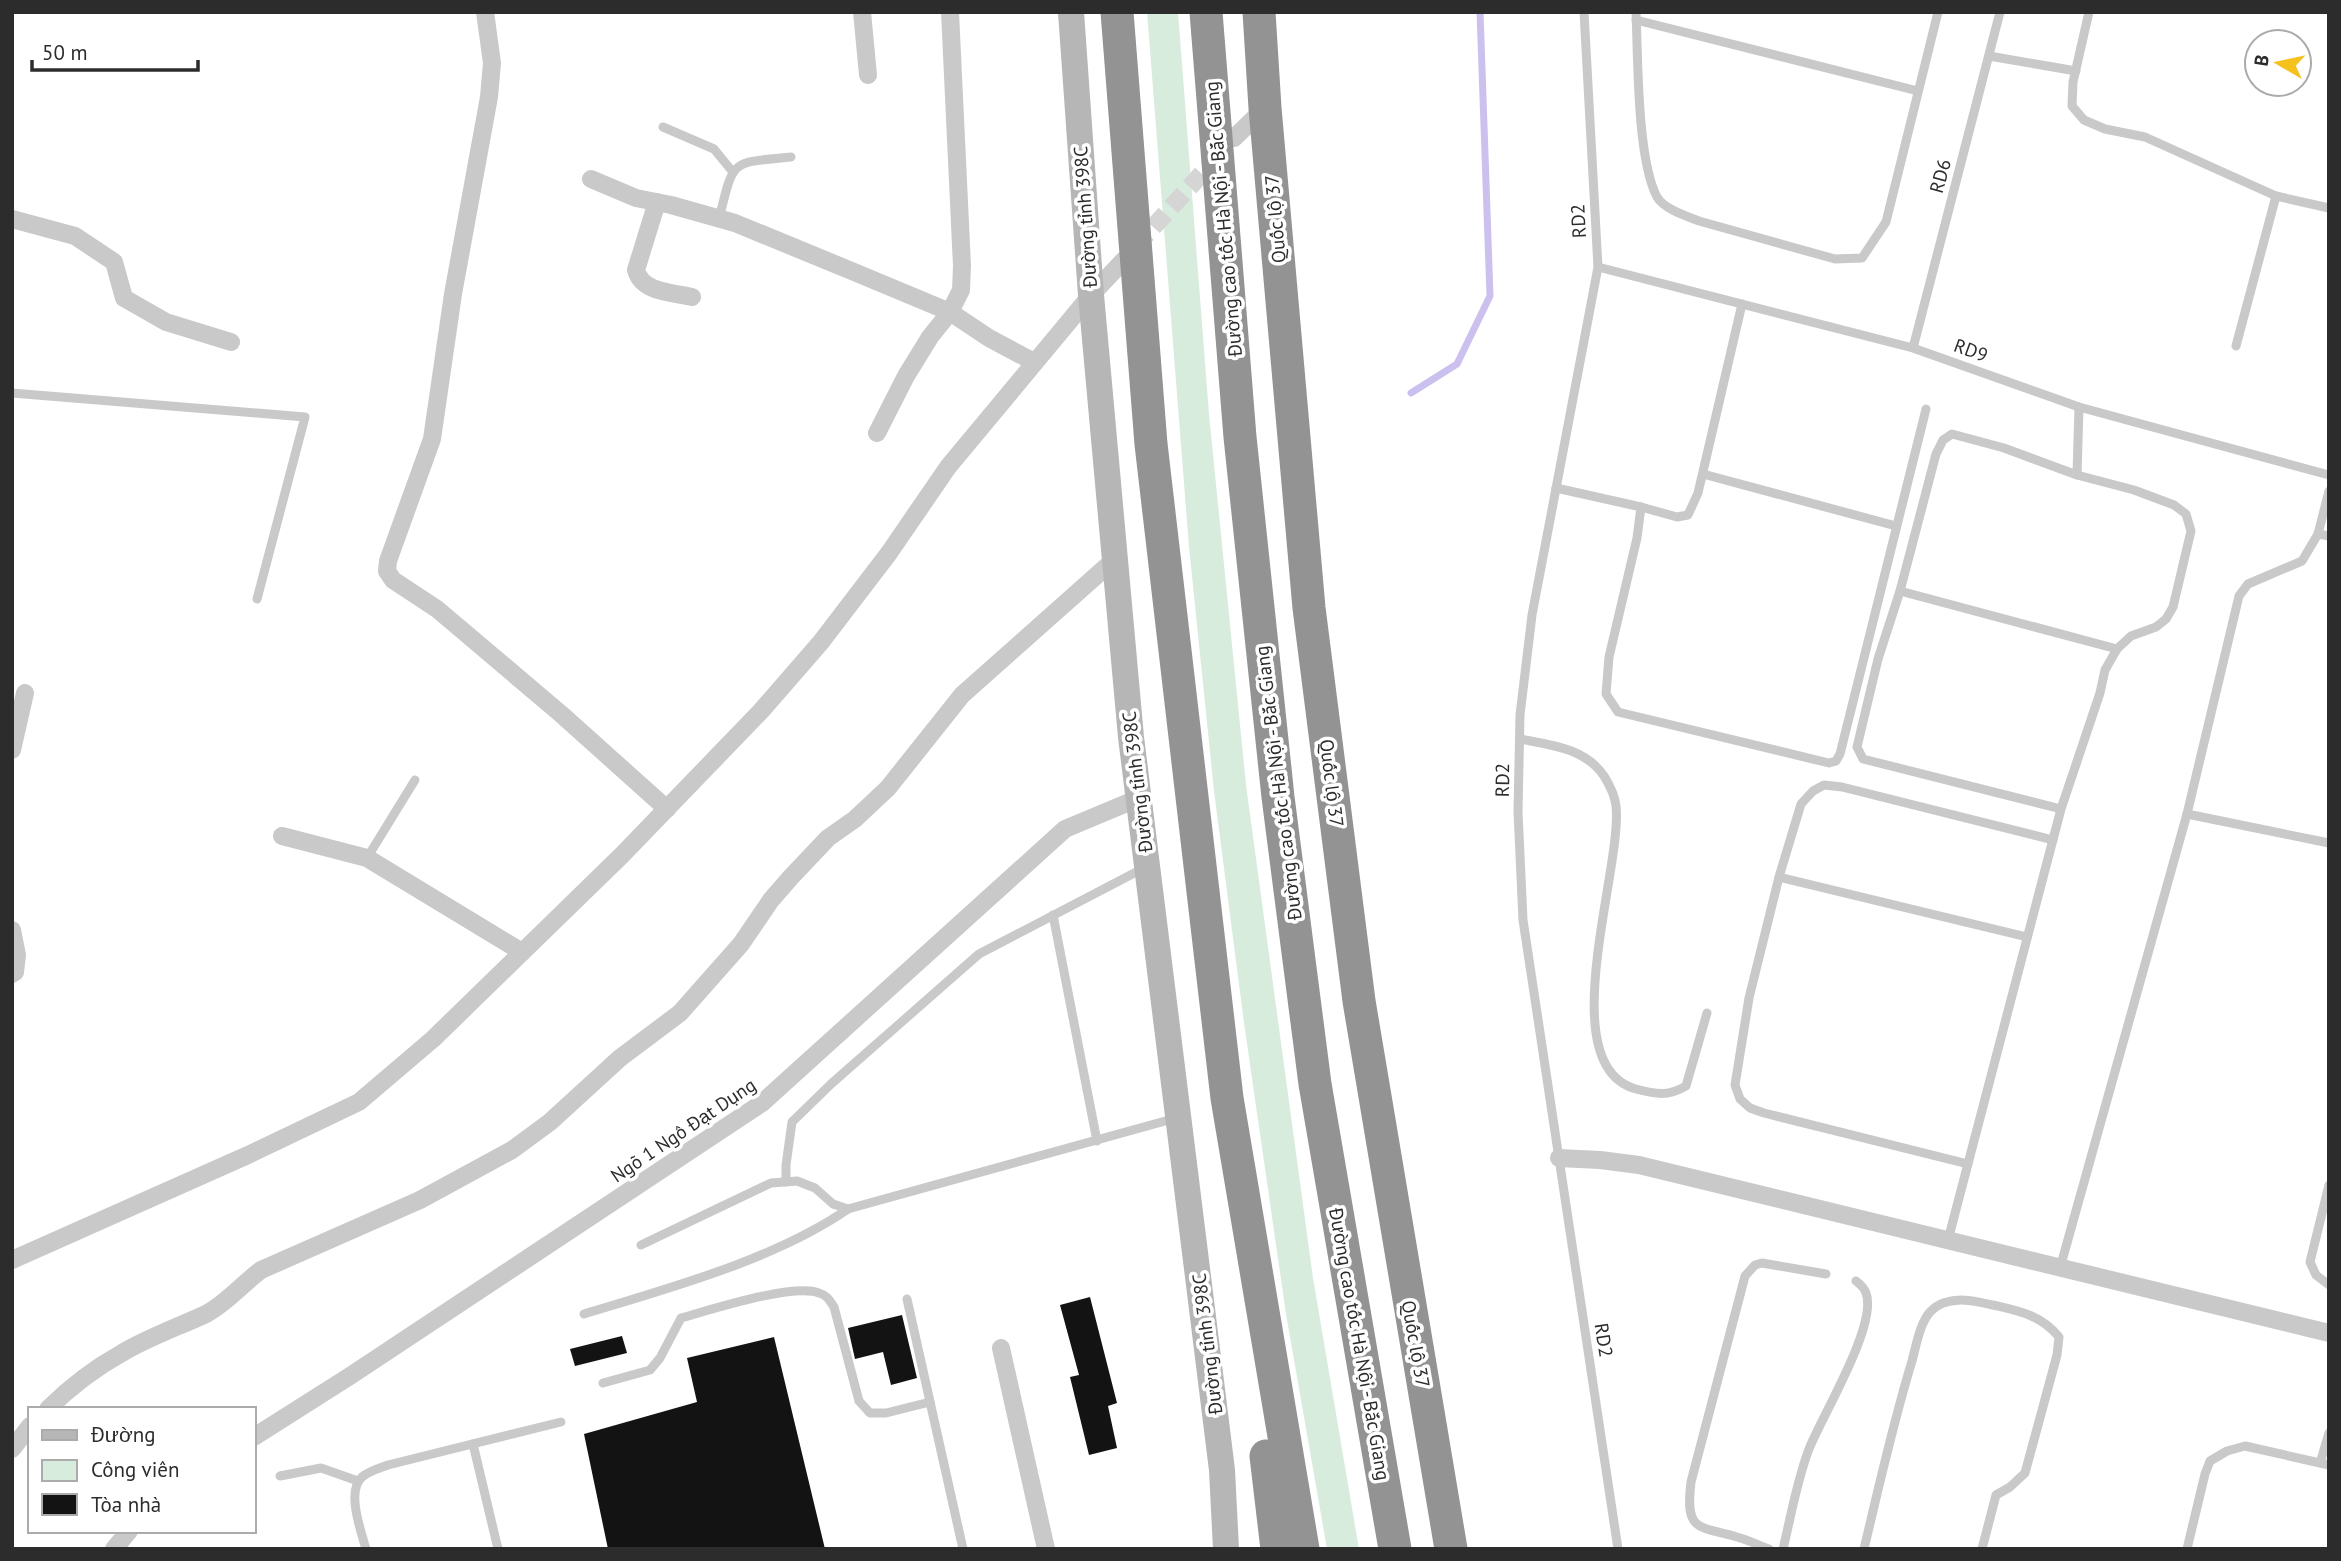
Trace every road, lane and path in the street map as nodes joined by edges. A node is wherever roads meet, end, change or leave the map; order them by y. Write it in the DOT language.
graph roads {
  1 [pos="485,12"];
  2 [pos="862,12"];
  3 [pos="950,12"];
  4 [pos="1071,12"];
  5 [pos="1117,12"];
  6 [pos="1206,12"];
  7 [pos="1259,12"];
  8 [pos="1584,12"];
  9 [pos="1938,12"];
  10 [pos="2000,12"];
  11 [pos="2089,12"];
  12 [pos="1636,16"];
  13 [pos="1989,57"];
  14 [pos="2076,71"];
  15 [pos="868,75"];
  16 [pos="1918,90"];
  17 [pos="1265,108"];
  18 [pos="663,127"];
  19 [pos="1234,138"];
  20 [pos="791,157"];
  21 [pos="732,171"];
  22 [pos="591,179"];
  23 [pos="2276,196"];
  24 [pos="657,202"];
  25 [pos="2329,208"];
  26 [pos="12,219"];
  27 [pos="719,219"];
  28 [pos="1124,260"];
  29 [pos="1598,267"];
  30 [pos="1091,295"];
  31 [pos="692,297"];
  32 [pos="1742,304"];
  33 [pos="950,312"];
  34 [pos="231,342"];
  35 [pos="2236,346"];
  36 [pos="1913,348"];
  37 [pos="1034,362"];
  38 [pos="12,393"];
  39 [pos="2079,407"];
  40 [pos="1926,409"];
  41 [pos="877,433"];
  42 [pos="1703,474"];
  43 [pos="2077,475"];
  44 [pos="2329,475"];
  45 [pos="1556,488"];
  46 [pos="2329,491"];
  47 [pos="1641,507"];
  48 [pos="1896,526"];
  49 [pos="2318,534"];
  50 [pos="2329,537"];
  51 [pos="1115,559"];
  52 [pos="1900,590"];
  53 [pos="257,599"];
  54 [pos="2117,649"];
  55 [pos="25,693"];
  56 [pos="1520,738"];
  57 [pos="12,750"];
  58 [pos="415,780"];
  59 [pos="1139,798"];
  60 [pos="667,809"];
  61 [pos="2061,810"];
  62 [pos="2187,814"];
  63 [pos="282,836"];
  64 [pos="2053,841"];
  65 [pos="2329,843"];
  66 [pos="367,858"];
  67 [pos="1147,866"];
  68 [pos="1779,877"];
  69 [pos="1053,915"];
  70 [pos="12,930"];
  71 [pos="2027,937"];
  72 [pos="522,952"];
  73 [pos="12,974"];
  74 [pos="1707,1013"];
  75 [pos="1227,1098"];
  76 [pos="1178,1118"];
  77 [pos="1097,1141"];
  78 [pos="1559,1158"];
  79 [pos="1968,1164"];
  80 [pos="786,1182"];
  81 [pos="2329,1185"];
  82 [pos="848,1209"];
  83 [pos="1948,1240"];
  84 [pos="641,1245"];
  85 [pos="12,1259"];
  86 [pos="2060,1268"];
  87 [pos="1826,1274"];
  88 [pos="1856,1281"];
  89 [pos="2329,1285"];
  90 [pos="906,1299"];
  91 [pos="584,1314"];
  92 [pos="2329,1333"];
  93 [pos="1001,1348"];
  94 [pos="603,1383"];
  95 [pos="930,1402"];
  96 [pos="50,1407"];
  97 [pos="561,1422"];
  98 [pos="28,1429"];
  99 [pos="2329,1433"];
  100 [pos="256,1436"];
  101 [pos="472,1444"];
  102 [pos="12,1449"];
  103 [pos="2324,1464"];
  104 [pos="280,1476"];
  105 [pos="358,1481"];
  106 [pos="127,1533"];
  107 [pos="114,1549"];
  108 [pos="366,1549"];
  109 [pos="498,1549"];
  110 [pos="963,1549"];
  111 [pos="1046,1549"];
  112 [pos="1226,1549"];
  113 [pos="1277,1549"];
  114 [pos="1303,1549"];
  115 [pos="1395,1549"];
  116 [pos="1451,1549"];
  117 [pos="1618,1549"];
  118 [pos="1769,1549"];
  119 [pos="1783,1549"];
  120 [pos="1864,1549"];
  121 [pos="1982,1549"];
  122 [pos="2187,1549"];
  1 -- 60 [label="street"];
  2 -- 15 [label="street"];
  3 -- 33 [label="street"];
  4 -- 30 [label="main road, Đường tỉnh 398C"];
  5 -- 75 [label="highway"];
  6 -- 115 [label="highway, Đường cao tốc Hà Nội - Bắc Giang"];
  7 -- 17 [label="highway, Quốc lộ 37"];
  8 -- 29 [label="lane, RD2"];
  9 -- 16 [label="lane"];
  10 -- 13 [label="lane, RD6"];
  11 -- 14 [label="lane"];
  12 -- 16 [label="lane"];
  12 -- 16 [label="lane"];
  13 -- 14 [label="lane"];
  13 -- 36 [label="lane, RD6"];
  14 -- 23 [label="lane"];
  17 -- 19 [label="street"];
  17 -- 116 [label="highway, Quốc lộ 37"];
  18 -- 21 [label="lane"];
  20 -- 21 [label="lane"];
  21 -- 27 [label="lane"];
  22 -- 24 [label="street"];
  23 -- 25 [label="lane"];
  23 -- 35 [label="lane"];
  24 -- 27 [label="street"];
  24 -- 31 [label="street"];
  26 -- 34 [label="street"];
  27 -- 33 [label="street"];
  28 -- 30 [label="street"];
  29 -- 32 [label="lane, RD9"];
  29 -- 45 [label="lane, RD2"];
  30 -- 37 [label="street"];
  30 -- 51 [label="main road, Đường tỉnh 398C"];
  32 -- 36 [label="lane, RD9"];
  32 -- 42 [label="lane"];
  33 -- 37 [label="street"];
  33 -- 41 [label="street"];
  36 -- 39 [label="lane, RD9"];
  37 -- 60 [label="street"];
  38 -- 53 [label="lane"];
  39 -- 43 [label="lane"];
  39 -- 44 [label="lane, RD9"];
  40 -- 48 [label="lane"];
  42 -- 47 [label="lane"];
  42 -- 48 [label="lane"];
  43 -- 52 [label="lane"];
  43 -- 54 [label="lane"];
  45 -- 47 [label="lane"];
  45 -- 56 [label="lane, RD2"];
  46 -- 49 [label="lane"];
  47 -- 48 [label="lane"];
  49 -- 50 [label="lane"];
  49 -- 62 [label="lane"];
  51 -- 59 [label="main road, Đường tỉnh 398C"];
  51 -- 96 [label="street"];
  52 -- 54 [label="lane"];
  52 -- 61 [label="lane"];
  54 -- 61 [label="lane"];
  55 -- 57 [label="street"];
  56 -- 74 [label="lane"];
  56 -- 78 [label="lane, RD2"];
  58 -- 66 [label="lane"];
  59 -- 67 [label="main road, Đường tỉnh 398C"];
  59 -- 100 [label="street, Ngõ 1 Ngô Đạt Dụng"];
  60 -- 72 [label="street"];
  61 -- 64 [label="lane"];
  62 -- 65 [label="lane"];
  62 -- 86 [label="lane"];
  63 -- 66 [label="street"];
  64 -- 68 [label="lane"];
  64 -- 71 [label="lane"];
  66 -- 72 [label="street"];
  67 -- 69 [label="lane"];
  67 -- 76 [label="main road, Đường tỉnh 398C"];
  68 -- 71 [label="lane"];
  68 -- 79 [label="lane"];
  69 -- 77 [label="lane"];
  69 -- 80 [label="lane"];
  70 -- 73 [label="street"];
  71 -- 79 [label="lane"];
  72 -- 85 [label="street"];
  75 -- 113 [label="highway"];
  75 -- 114 [label="highway"];
  76 -- 77 [label="lane"];
  76 -- 112 [label="main road, Đường tỉnh 398C"];
  77 -- 82 [label="lane"];
  78 -- 83 [label="street"];
  78 -- 117 [label="lane, RD2"];
  79 -- 83 [label="lane"];
  80 -- 82 [label="lane"];
  80 -- 84 [label="lane"];
  81 -- 89 [label="lane"];
  82 -- 91 [label="lane"];
  83 -- 86 [label="street"];
  86 -- 92 [label="street"];
  87 -- 118 [label="lane"];
  88 -- 119 [label="lane"];
  90 -- 95 [label="lane"];
  93 -- 111 [label="street"];
  94 -- 95 [label="lane"];
  95 -- 110 [label="lane"];
  97 -- 101 [label="lane"];
  98 -- 102 [label="street"];
  99 -- 103 [label="lane"];
  101 -- 105 [label="lane"];
  101 -- 109 [label="lane"];
  103 -- 122 [label="lane"];
  104 -- 105 [label="lane"];
  105 -- 108 [label="lane"];
  106 -- 107 [label="street"];
  120 -- 121 [label="lane"];
}
